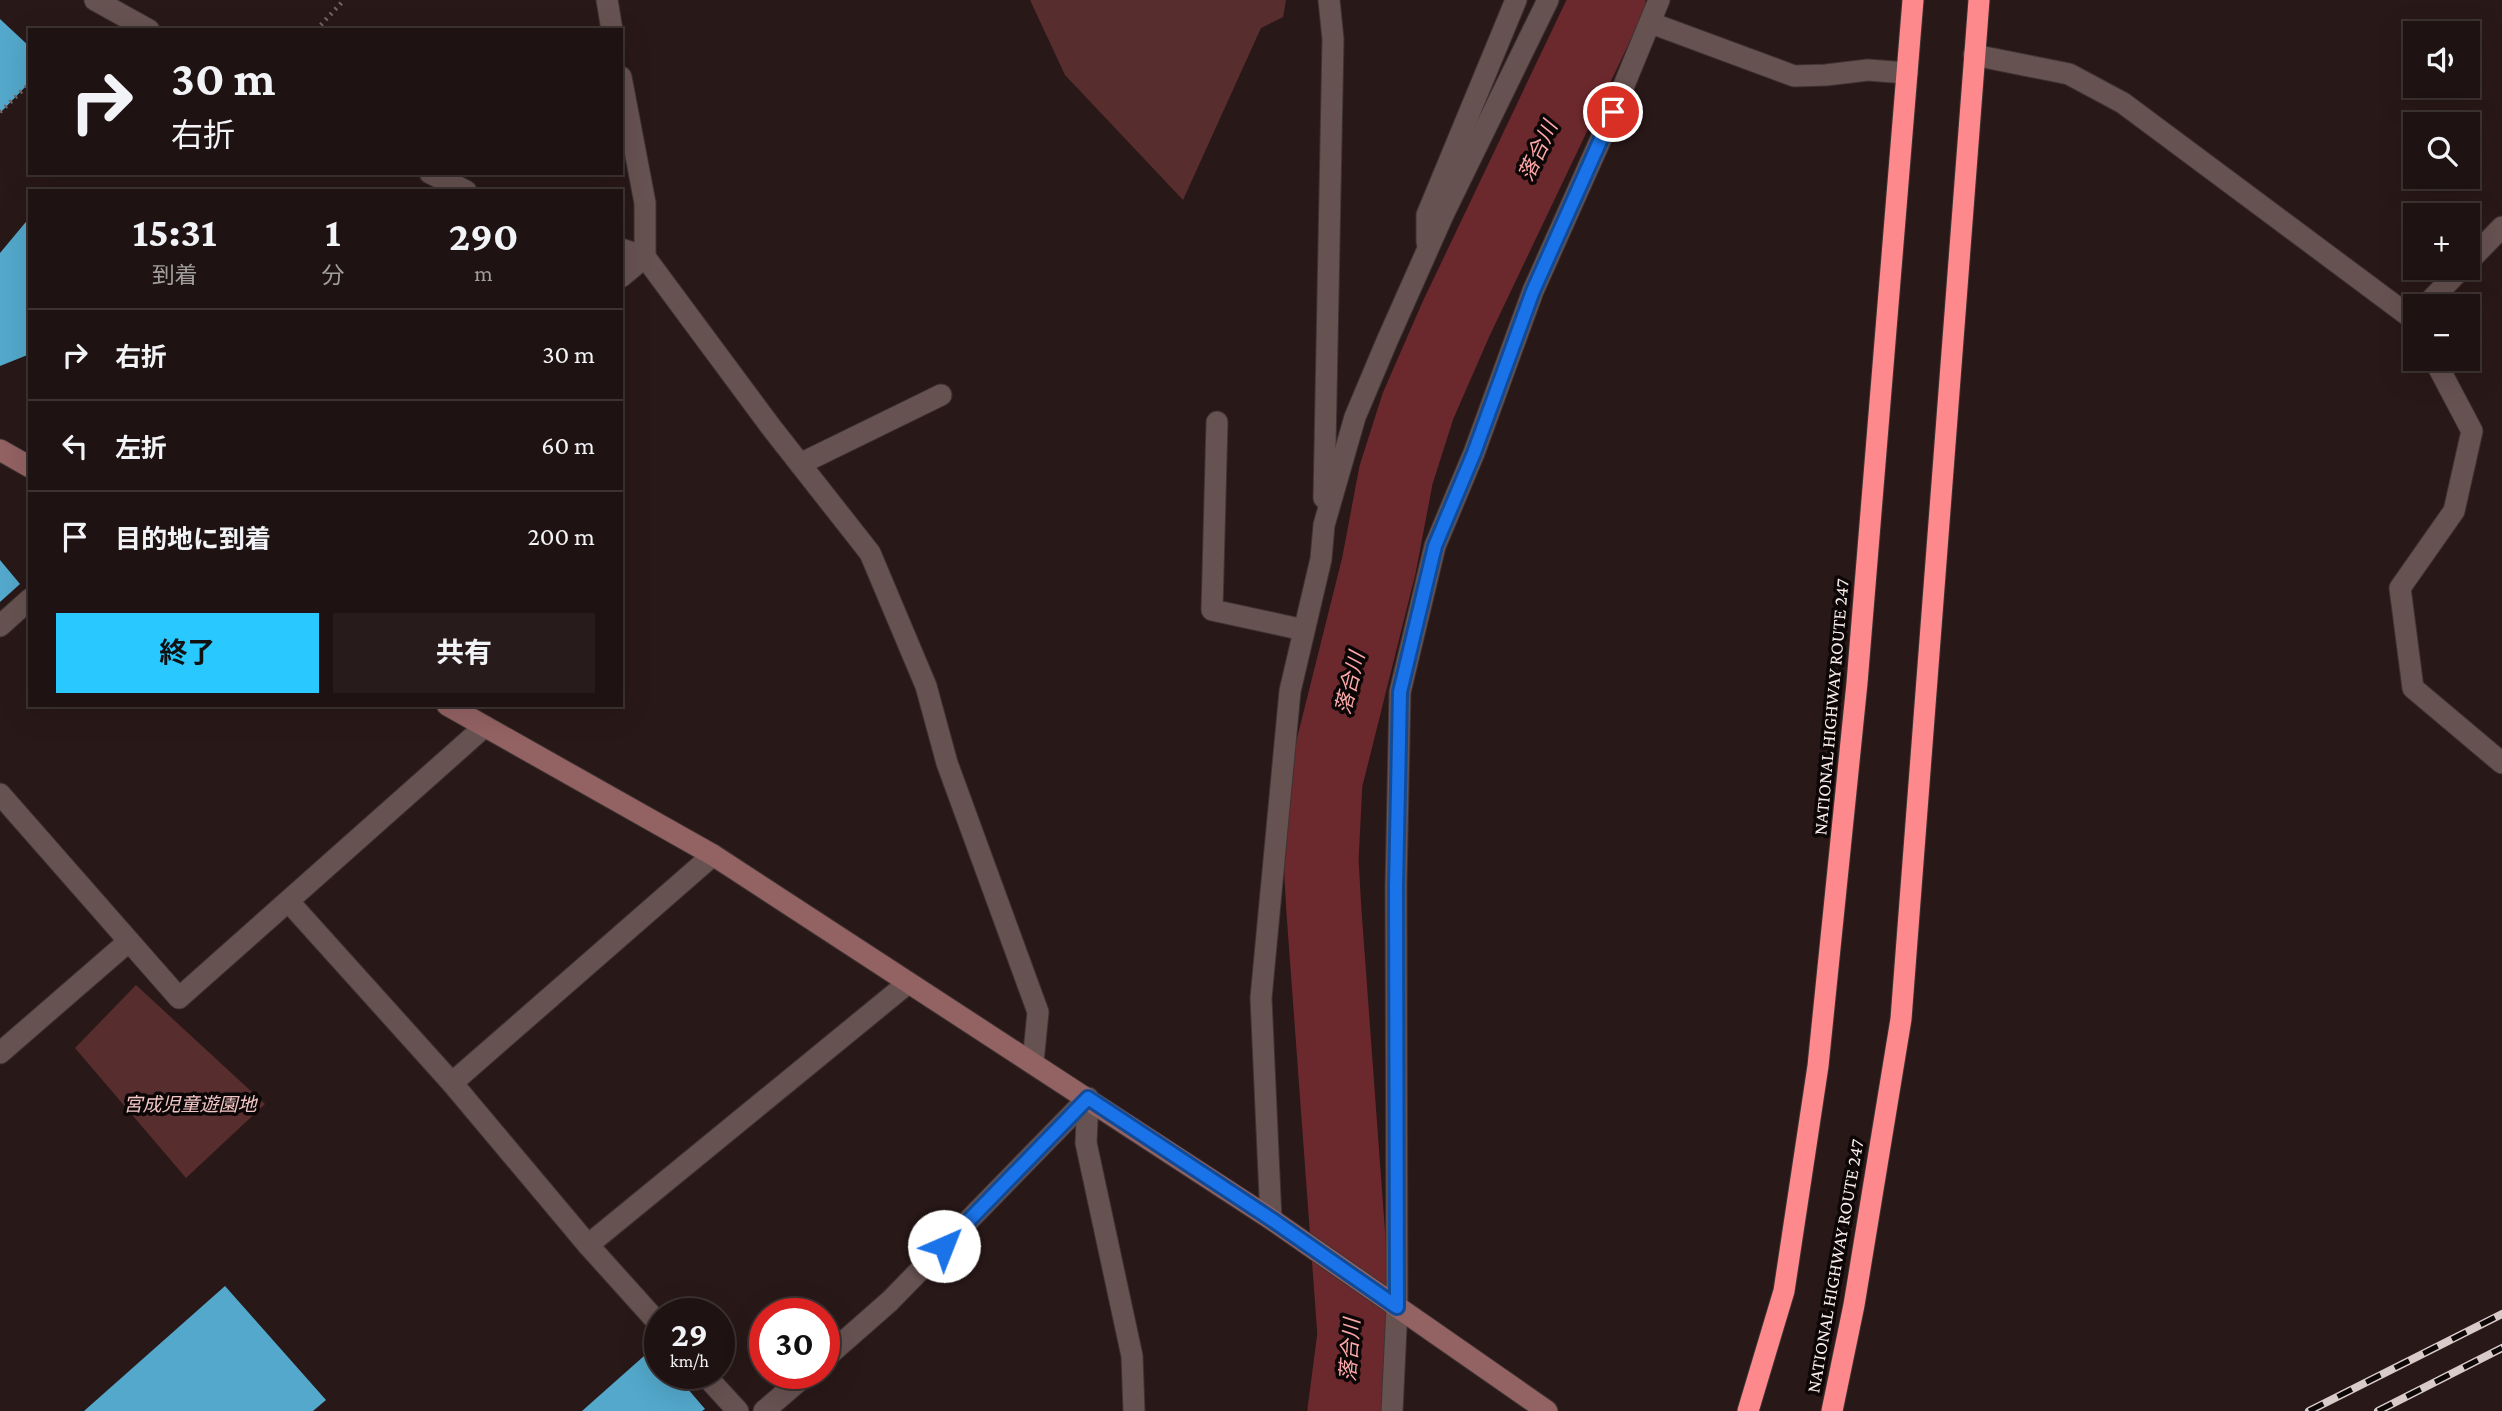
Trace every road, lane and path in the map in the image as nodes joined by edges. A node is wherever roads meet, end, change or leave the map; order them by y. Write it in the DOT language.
graph roads {
  1 [pos="95,0"];
  2 [pos="344,0"];
  3 [pos="607,0"];
  4 [pos="1329,0"];
  5 [pos="1516,0"];
  6 [pos="1548,0"];
  7 [pos="1659,0"];
  8 [pos="1913,0"];
  9 [pos="1979,0"];
  10 [pos="1651,23"];
  11 [pos="145,28"];
  12 [pos="318,28"];
  13 [pos="612,28"];
  14 [pos="1974,55"];
  15 [pos="1907,73"];
  16 [pos="28,85"];
  17 [pos="623,87"];
  18 [pos="0,112"];
  19 [pos="434,175"];
  20 [pos="462,189"];
  21 [pos="2502,227"];
  22 [pos="623,250"];
  23 [pos="2480,250"];
  24 [pos="1428,251"];
  25 [pos="645,257"];
  26 [pos="623,275"];
  27 [pos="2451,280"];
  28 [pos="2438,294"];
  29 [pos="2403,306"];
  30 [pos="2440,371"];
  31 [pos="941,395"];
  32 [pos="1217,422"];
  33 [pos="0,450"];
  34 [pos="800,464"];
  35 [pos="28,466"];
  36 [pos="1324,524"];
  37 [pos="28,601"];
  38 [pos="0,626"];
  39 [pos="1304,630"];
  40 [pos="450,707"];
  41 [pos="484,727"];
  42 [pos="2502,763"];
  43 [pos="0,794"];
  44 [pos="713,855"];
  45 [pos="289,902"];
  46 [pos="128,942"];
  47 [pos="908,983"];
  48 [pos="0,1053"];
  49 [pos="1033,1062"];
  50 [pos="452,1083"];
  51 [pos="1088,1098"];
  52 [pos="1271,1219"];
  53 [pos="588,1245"];
  54 [pos="644,1307"];
  55 [pos="1397,1307"];
  56 [pos="840,1345"];
  57 [pos="718,1389"];
  58 [pos="790,1389"];
  59 [pos="738,1411"];
  60 [pos="764,1411"];
  61 [pos="1134,1411"];
  62 [pos="1392,1411"];
  63 [pos="1547,1411"];
  64 [pos="1748,1411"];
  65 [pos="1832,1411"];
  1 -- 11 [label="street"];
  2 -- 12 [label="path"];
  3 -- 13 [label="street"];
  4 -- 36 [label="street"];
  5 -- 24 [label="street"];
  6 -- 24 [label="street"];
  7 -- 10 [label="street"];
  8 -- 15 [label="highway, NATIONAL HIGHWAY ROUTE 247"];
  9 -- 14 [label="highway, NATIONAL HIGHWAY ROUTE 247"];
  10 -- 15 [label="street"];
  10 -- 55 [label="street"];
  14 -- 29 [label="street"];
  14 -- 65 [label="highway, NATIONAL HIGHWAY ROUTE 247"];
  15 -- 64 [label="highway, NATIONAL HIGHWAY ROUTE 247"];
  16 -- 18 [label="path"];
  17 -- 25 [label="street"];
  19 -- 20 [label="street"];
  21 -- 23 [label="street"];
  22 -- 25 [label="street"];
  24 -- 36 [label="street"];
  25 -- 26 [label="street"];
  25 -- 34 [label="street"];
  27 -- 28 [label="street"];
  30 -- 42 [label="street"];
  31 -- 34 [label="street"];
  32 -- 39 [label="street"];
  33 -- 35 [label="street"];
  34 -- 49 [label="street"];
  36 -- 39 [label="street"];
  37 -- 38 [label="street"];
  39 -- 52 [label="street"];
  40 -- 41 [label="street"];
  41 -- 44 [label="street"];
  41 -- 45 [label="street"];
  43 -- 46 [label="street"];
  44 -- 47 [label="street"];
  44 -- 50 [label="street"];
  45 -- 46 [label="street"];
  45 -- 50 [label="street"];
  46 -- 48 [label="street"];
  47 -- 49 [label="street"];
  47 -- 53 [label="street"];
  49 -- 51 [label="street"];
  50 -- 53 [label="street"];
  51 -- 52 [label="street"];
  51 -- 56 [label="street"];
  51 -- 61 [label="street"];
  52 -- 55 [label="street"];
  53 -- 54 [label="street"];
  55 -- 62 [label="street"];
  55 -- 63 [label="street"];
  57 -- 59 [label="street"];
  58 -- 60 [label="street"];
}
